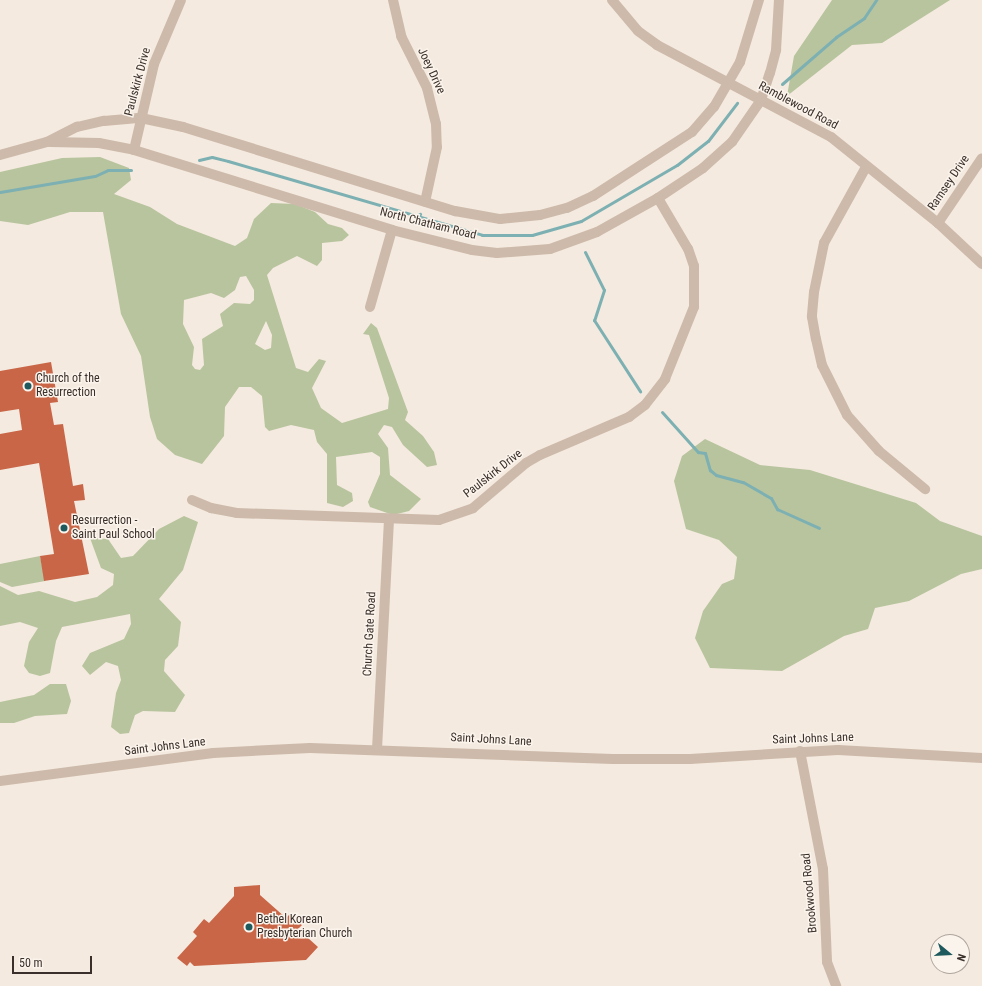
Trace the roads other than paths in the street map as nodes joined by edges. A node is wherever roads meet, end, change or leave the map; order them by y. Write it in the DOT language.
graph roads {
  1 [pos="181,0"];
  2 [pos="393,0"];
  3 [pos="612,0"];
  4 [pos="759,0"];
  5 [pos="779,0"];
  6 [pos="729,84"];
  7 [pos="761,100"];
  8 [pos="141,118"];
  9 [pos="47,142"];
  10 [pos="134,150"];
  11 [pos="0,155"];
  12 [pos="982,158"];
  13 [pos="866,167"];
  14 [pos="658,198"];
  15 [pos="424,202"];
  16 [pos="938,223"];
  17 [pos="392,230"];
  18 [pos="982,264"];
  19 [pos="370,307"];
  20 [pos="925,489"];
  21 [pos="192,500"];
  22 [pos="389,520"];
  23 [pos="378,749"];
  24 [pos="800,751"];
  25 [pos="982,758"];
  26 [pos="0,781"];
  27 [pos="836,986"];
  1 -- 8 [label="street, Paulskirk Drive"];
  2 -- 15 [label="street, Joey Drive"];
  3 -- 6 [label="street, Ramblewood Road"];
  4 -- 6 [label="street, North Chatham Road"];
  5 -- 7 [label="street, North Chatham Road"];
  6 -- 7 [label="street, Ramblewood Road"];
  6 -- 15 [label="street, North Chatham Road"];
  7 -- 13 [label="street, Ramblewood Road"];
  7 -- 14 [label="street, North Chatham Road"];
  8 -- 9 [label="street, North Chatham Road"];
  8 -- 10 [label="street, Paulskirk Drive"];
  8 -- 15 [label="street, North Chatham Road"];
  9 -- 10 [label="street, North Chatham Road"];
  9 -- 11 [label="street, North Chatham Road"];
  10 -- 17 [label="street, North Chatham Road"];
  12 -- 16 [label="street, Ramsey Drive"];
  13 -- 16 [label="street, Ramblewood Road"];
  13 -- 20 [label="street"];
  14 -- 17 [label="street, North Chatham Road"];
  14 -- 22 [label="street, Paulskirk Drive"];
  16 -- 18 [label="street, Ramblewood Road"];
  17 -- 19 [label="street"];
  21 -- 22 [label="street, Paulskirk Drive"];
  22 -- 23 [label="street, Church Gate Road"];
  23 -- 24 [label="street, Saint Johns Lane"];
  23 -- 26 [label="street, Saint Johns Lane"];
  24 -- 25 [label="street, Saint Johns Lane"];
  24 -- 27 [label="street, Brookwood Road"];
}
